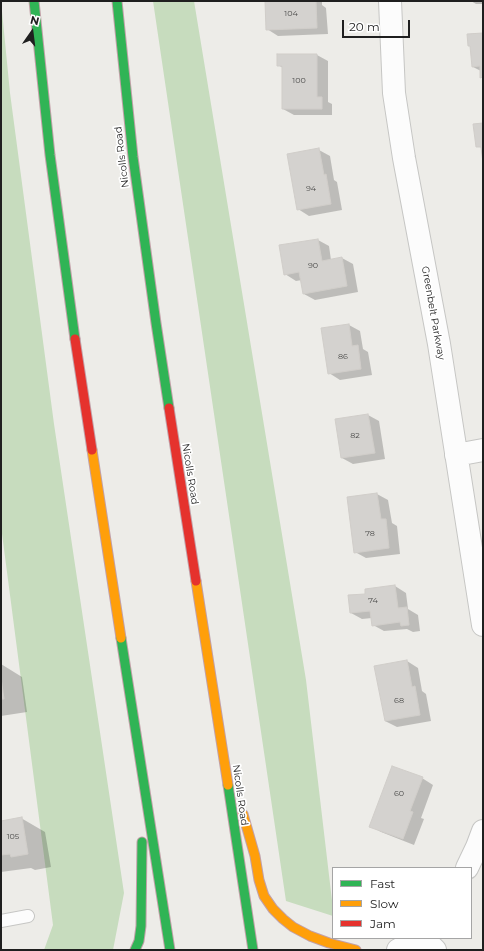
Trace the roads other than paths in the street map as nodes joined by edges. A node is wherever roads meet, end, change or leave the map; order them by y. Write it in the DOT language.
graph roads {
  1 [pos="34,1"];
  2 [pos="117,1"];
  3 [pos="390,1"];
  4 [pos="483,450"];
  5 [pos="456,455"];
  6 [pos="483,624"];
  7 [pos="221,742"];
  8 [pos="143,777"];
  9 [pos="483,830"];
  10 [pos="467,867"];
  11 [pos="28,916"];
  12 [pos="1,921"];
  13 [pos="415,939"];
  14 [pos="424,939"];
  15 [pos="135,950"];
  16 [pos="170,950"];
  17 [pos="253,950"];
  18 [pos="356,950"];
  19 [pos="398,950"];
  20 [pos="435,950"];
  1 -- 8 [label="highway"];
  2 -- 7 [label="highway, Nicolls Road"];
  3 -- 5 [label="street, Greenbelt Parkway"];
  4 -- 5 [label="street"];
  5 -- 6 [label="street, Greenbelt Parkway"];
  7 -- 17 [label="highway, Nicolls Road"];
  7 -- 18 [label="highway"];
  8 -- 15 [label="highway"];
  8 -- 16 [label="highway"];
  9 -- 10 [label="street"];
  11 -- 12 [label="lane"];
  13 -- 19 [label="street"];
  14 -- 20 [label="street"];
}
